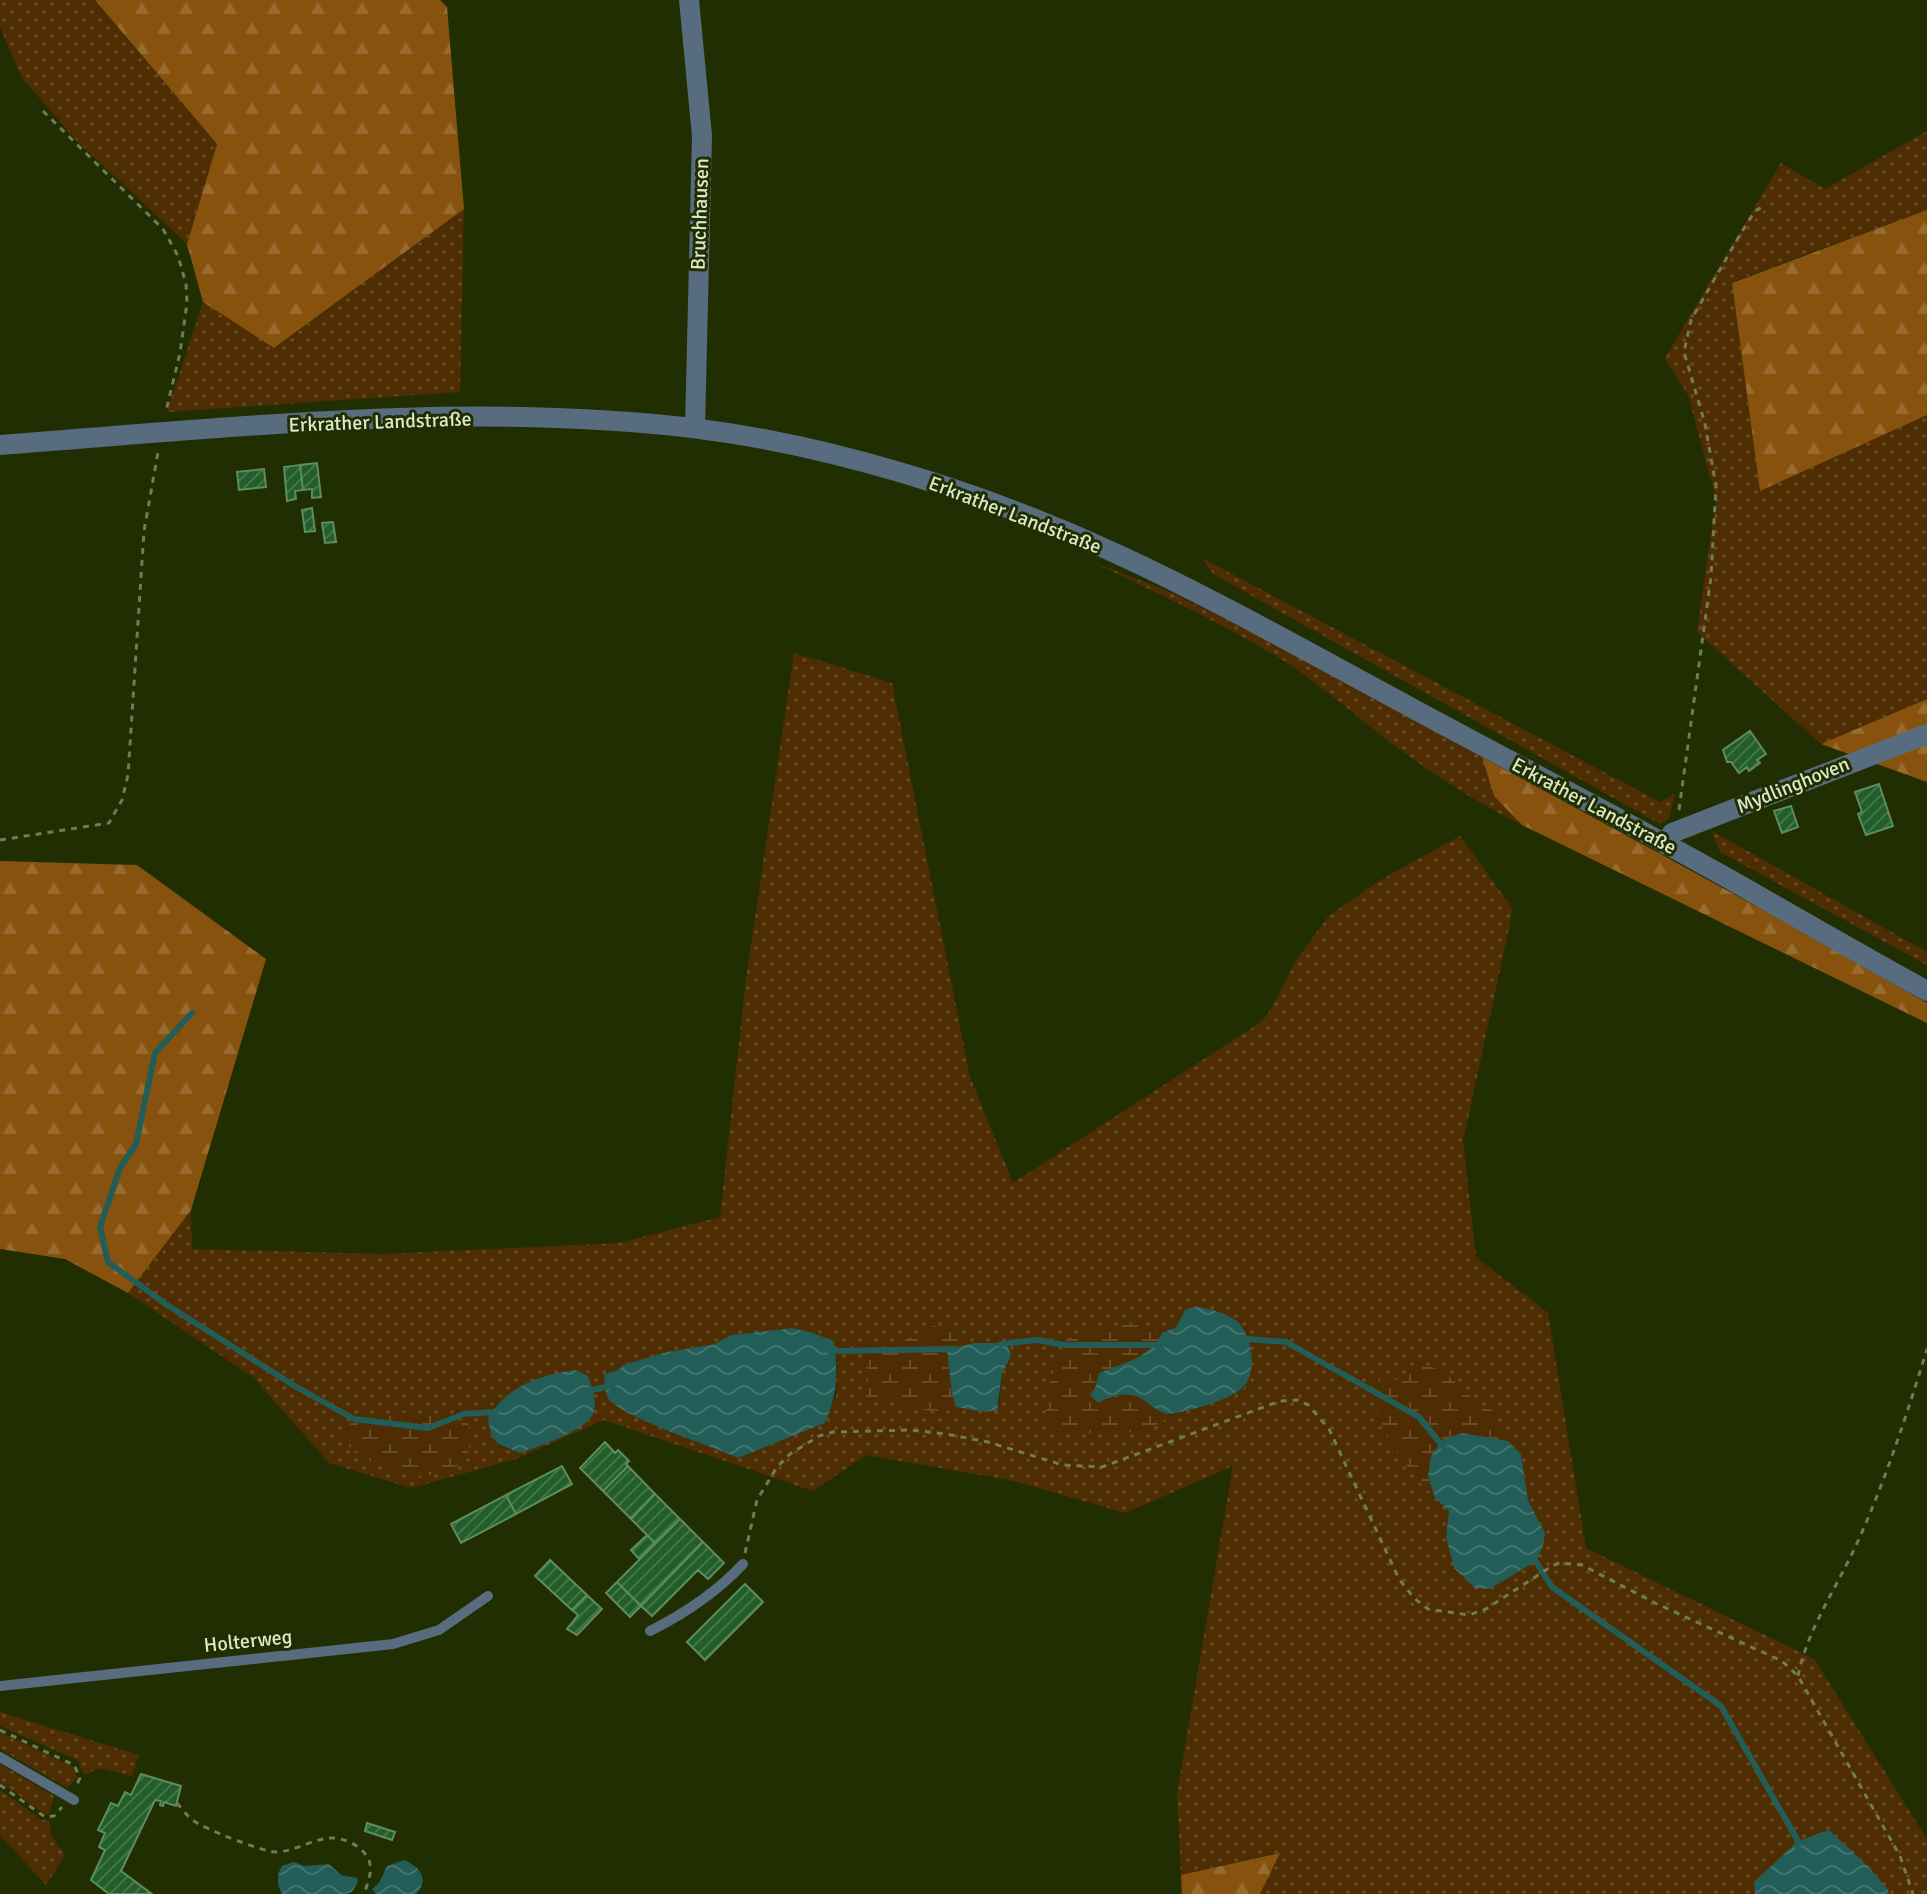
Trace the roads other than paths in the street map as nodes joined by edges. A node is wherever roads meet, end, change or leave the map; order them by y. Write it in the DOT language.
graph roads {
  1 [pos="689,0"];
  2 [pos="695,428"];
  3 [pos="0,445"];
  4 [pos="1927,734"];
  5 [pos="1669,839"];
  6 [pos="1927,991"];
  7 [pos="743,1564"];
  8 [pos="488,1596"];
  9 [pos="650,1631"];
  10 [pos="0,1686"];
  11 [pos="0,1757"];
  12 [pos="71,1799"];
  1 -- 2 [label="street, Bruchhausen"];
  2 -- 3 [label="street, Erkrather Landstraße"];
  2 -- 5 [label="street, Erkrather Landstraße"];
  4 -- 5 [label="street, Mydlinghoven"];
  5 -- 6 [label="street, Erkrather Landstraße"];
  7 -- 9 [label="lane"];
  8 -- 10 [label="lane, Holterweg"];
  11 -- 12 [label="lane"];
}
